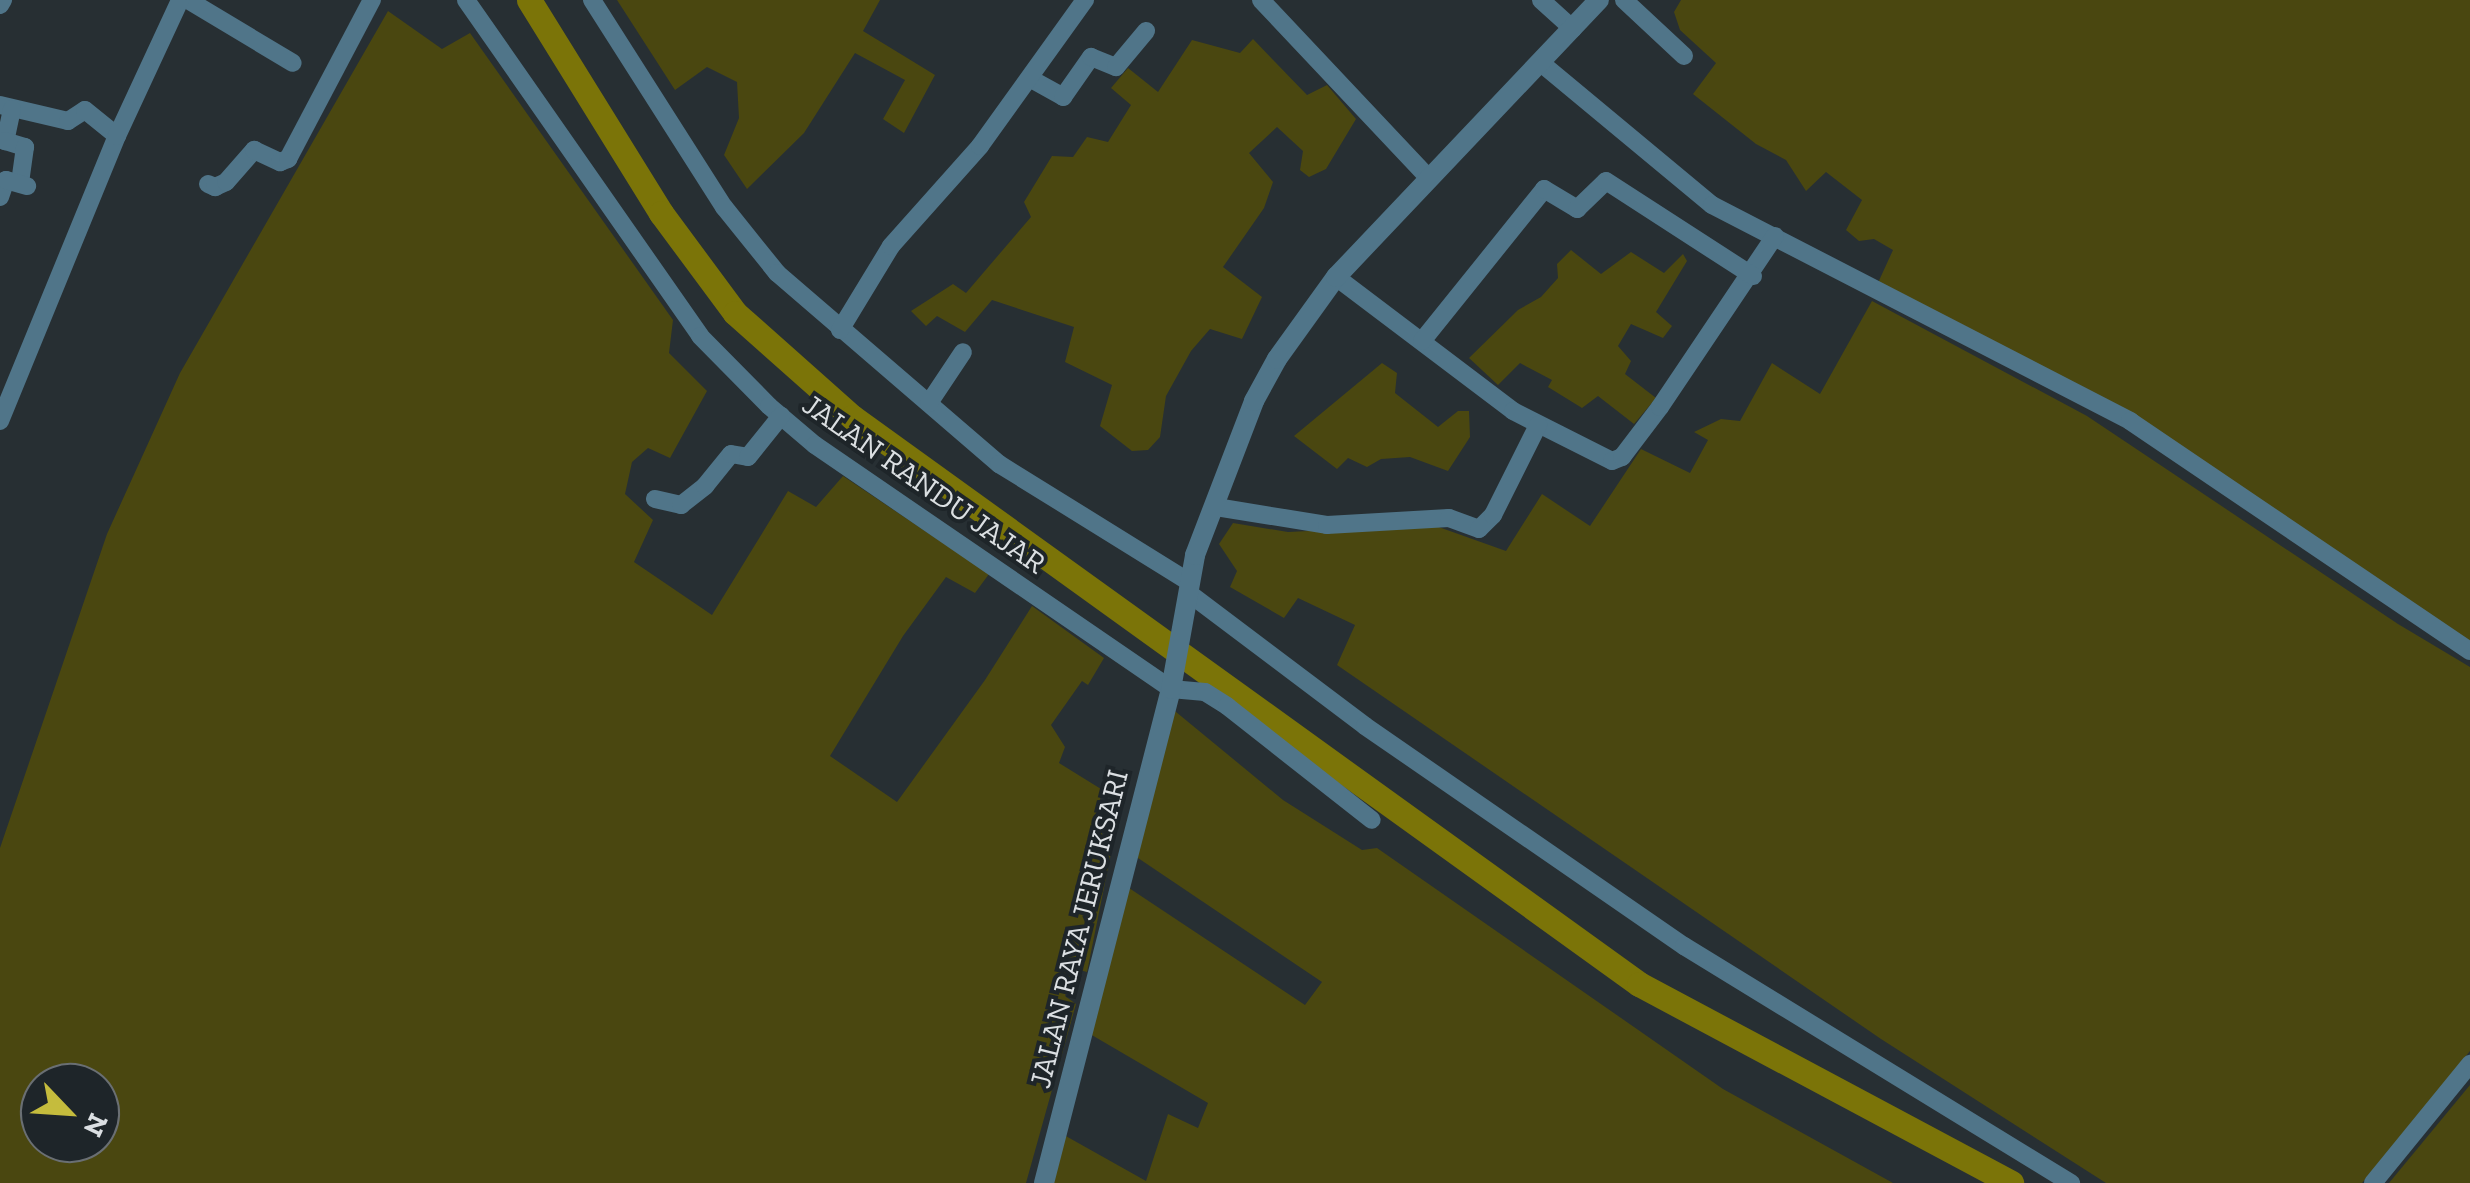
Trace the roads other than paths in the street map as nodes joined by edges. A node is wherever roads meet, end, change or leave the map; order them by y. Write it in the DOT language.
graph roads {
  1 [pos="180,0"];
  2 [pos="188,0"];
  3 [pos="372,0"];
  4 [pos="466,0"];
  5 [pos="592,0"];
  6 [pos="1086,0"];
  7 [pos="1261,0"];
  8 [pos="1542,0"];
  9 [pos="1600,0"];
  10 [pos="1624,0"];
  11 [pos="1573,29"];
  12 [pos="1146,32"];
  13 [pos="1684,56"];
  14 [pos="293,63"];
  15 [pos="1540,63"];
  16 [pos="1031,78"];
  17 [pos="6,107"];
  18 [pos="117,136"];
  19 [pos="1428,177"];
  20 [pos="208,184"];
  21 [pos="0,196"];
  22 [pos="1776,236"];
  23 [pos="1752,276"];
  24 [pos="1336,277"];
  25 [pos="840,330"];
  26 [pos="1422,341"];
  27 [pos="963,352"];
  28 [pos="929,404"];
  29 [pos="0,422"];
  30 [pos="776,423"];
  31 [pos="1538,425"];
  32 [pos="655,500"];
  33 [pos="1216,507"];
  34 [pos="1189,593"];
  35 [pos="2470,651"];
  36 [pos="1170,684"];
  37 [pos="1372,820"];
  38 [pos="2470,1064"];
  39 [pos="1044,1183"];
  40 [pos="2071,1183"];
  41 [pos="2373,1183"];
  1 -- 18 [label="street"];
  2 -- 14 [label="street"];
  3 -- 20 [label="street"];
  4 -- 30 [label="street, JALAN RANDU JAJAR"];
  5 -- 25 [label="street"];
  6 -- 16 [label="street"];
  7 -- 19 [label="street"];
  8 -- 11 [label="street"];
  9 -- 11 [label="street, JALAN RAYA JERUKSARI"];
  10 -- 13 [label="street"];
  11 -- 15 [label="street, JALAN RAYA JERUKSARI"];
  12 -- 16 [label="street"];
  15 -- 19 [label="street, JALAN RAYA JERUKSARI"];
  15 -- 22 [label="street"];
  16 -- 25 [label="street"];
  17 -- 18 [label="street"];
  17 -- 21 [label="street"];
  18 -- 29 [label="street"];
  19 -- 24 [label="street, JALAN RAYA JERUKSARI"];
  22 -- 23 [label="street"];
  22 -- 35 [label="street"];
  23 -- 26 [label="street"];
  23 -- 31 [label="street"];
  24 -- 26 [label="street"];
  24 -- 33 [label="street, JALAN RAYA JERUKSARI"];
  25 -- 28 [label="street"];
  26 -- 31 [label="street"];
  27 -- 28 [label="street"];
  28 -- 34 [label="street"];
  30 -- 32 [label="street"];
  30 -- 36 [label="street, JALAN RANDU JAJAR"];
  31 -- 33 [label="street"];
  33 -- 34 [label="street, JALAN RAYA JERUKSARI"];
  34 -- 36 [label="street, JALAN RAYA JERUKSARI"];
  34 -- 40 [label="street"];
  36 -- 37 [label="street, JALAN RANDU JAJAR"];
  36 -- 39 [label="street, JALAN RAYA JERUKSARI"];
  38 -- 41 [label="street"];
}
